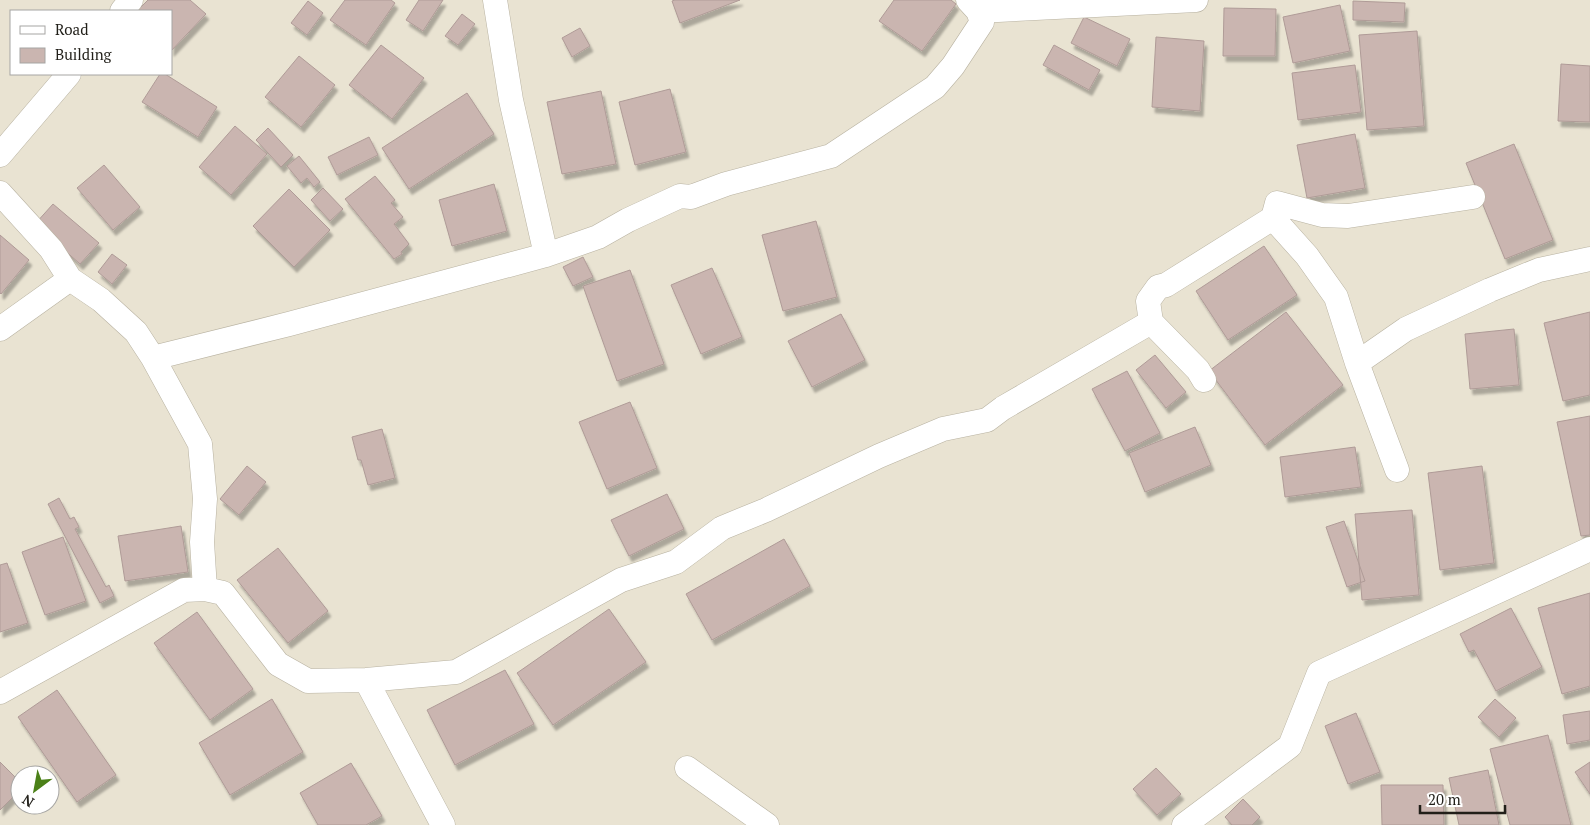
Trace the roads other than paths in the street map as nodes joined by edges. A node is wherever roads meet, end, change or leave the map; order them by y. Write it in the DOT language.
graph roads {
  1 [pos="131,0"];
  2 [pos="495,0"];
  3 [pos="1196,0"];
  4 [pos="973,6"];
  5 [pos="123,10"];
  6 [pos="68,75"];
  7 [pos="0,155"];
  8 [pos="0,193"];
  9 [pos="1473,197"];
  10 [pos="1273,218"];
  11 [pos="546,255"];
  12 [pos="1590,259"];
  13 [pos="70,279"];
  14 [pos="1151,322"];
  15 [pos="0,329"];
  16 [pos="153,358"];
  17 [pos="1357,363"];
  18 [pos="1204,380"];
  19 [pos="1397,470"];
  20 [pos="1590,550"];
  21 [pos="205,589"];
  22 [pos="366,680"];
  23 [pos="0,692"];
  24 [pos="686,768"];
  25 [pos="443,825"];
  26 [pos="767,825"];
  27 [pos="1184,825"];
  1 -- 5 [label="street"];
  2 -- 11 [label="street"];
  3 -- 4 [label="street"];
  4 -- 11 [label="street"];
  6 -- 7 [label="street"];
  8 -- 13 [label="street"];
  9 -- 10 [label="street"];
  10 -- 14 [label="street"];
  10 -- 17 [label="street"];
  11 -- 16 [label="street"];
  12 -- 17 [label="street"];
  13 -- 15 [label="street"];
  13 -- 16 [label="street"];
  14 -- 18 [label="street"];
  14 -- 22 [label="street"];
  16 -- 21 [label="street"];
  17 -- 19 [label="street"];
  20 -- 27 [label="street"];
  21 -- 22 [label="street"];
  21 -- 23 [label="street"];
  22 -- 25 [label="street"];
  24 -- 26 [label="street"];
}
